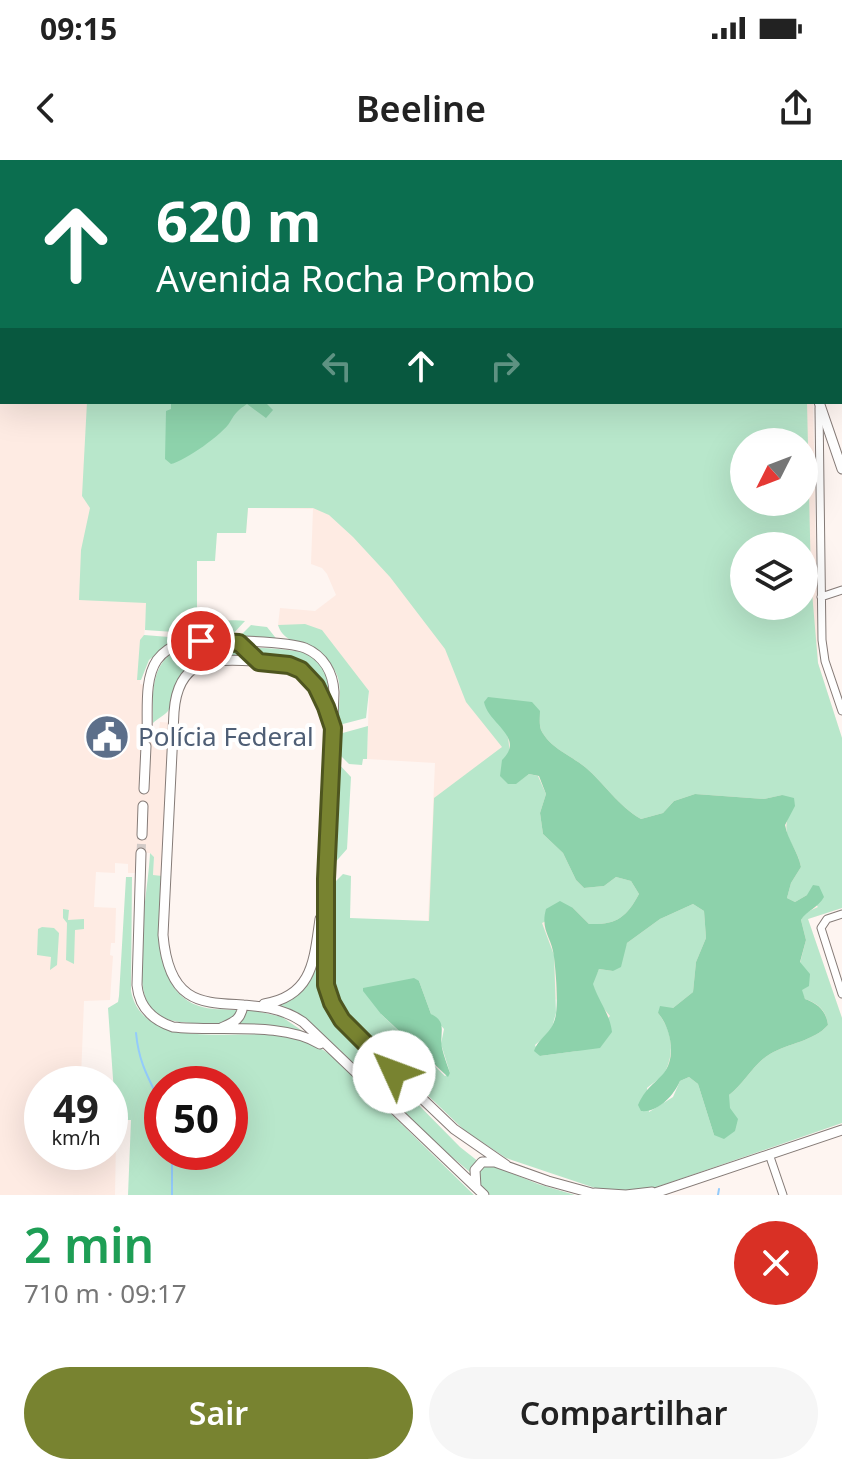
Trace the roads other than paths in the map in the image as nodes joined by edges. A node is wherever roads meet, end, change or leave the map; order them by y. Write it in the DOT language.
graph roads {
  1 [pos="819,404"];
  2 [pos="820,404"];
  3 [pos="830,434"];
  4 [pos="819,439"];
  5 [pos="840,456"];
  6 [pos="842,469"];
  7 [pos="842,590"];
  8 [pos="821,597"];
  9 [pos="239,643"];
  10 [pos="259,662"];
  11 [pos="840,700"];
  12 [pos="842,711"];
  13 [pos="333,728"];
  14 [pos="147,733"];
  15 [pos="146,746"];
  16 [pos="144,789"];
  17 [pos="143,806"];
  18 [pos="142,835"];
  19 [pos="141,853"];
  20 [pos="326,879"];
  21 [pos="842,914"];
  22 [pos="842,994"];
  23 [pos="243,1005"];
  24 [pos="257,1005"];
  25 [pos="218,1029"];
  26 [pos="339,1058"];
  27 [pos="842,1130"];
  28 [pos="769,1154"];
  29 [pos="506,1165"];
  30 [pos="480,1192"];
  31 [pos="578,1192"];
  32 [pos="661,1193"];
  33 [pos="596,1194"];
  34 [pos="649,1195"];
  35 [pos="783,1195"];
  1 -- 4 [label="street"];
  2 -- 3 [label="main road"];
  3 -- 4 [label="street"];
  3 -- 5 [label="main road"];
  4 -- 8 [label="street"];
  5 -- 6 [label="main road"];
  7 -- 8 [label="street"];
  8 -- 11 [label="street"];
  9 -- 10 [label="main road"];
  9 -- 13 [label="main road"];
  9 -- 14 [label="main road"];
  10 -- 13 [label="main road"];
  10 -- 23 [label="main road"];
  11 -- 12 [label="street"];
  13 -- 20 [label="main road"];
  15 -- 16 [label="main road"];
  17 -- 18 [label="main road"];
  19 -- 25 [label="main road"];
  20 -- 24 [label="main road"];
  20 -- 29 [label="main road"];
  21 -- 22 [label="street"];
  23 -- 24 [label="main road"];
  23 -- 25 [label="main road"];
  24 -- 26 [label="main road"];
  25 -- 26 [label="main road"];
  26 -- 30 [label="main road"];
  27 -- 28 [label="main road"];
  28 -- 32 [label="main road"];
  28 -- 35 [label="street"];
  29 -- 30 [label="main road"];
  29 -- 31 [label="main road"];
  31 -- 33 [label="main road"];
  32 -- 33 [label="main road"];
  32 -- 34 [label="main road"];
}
